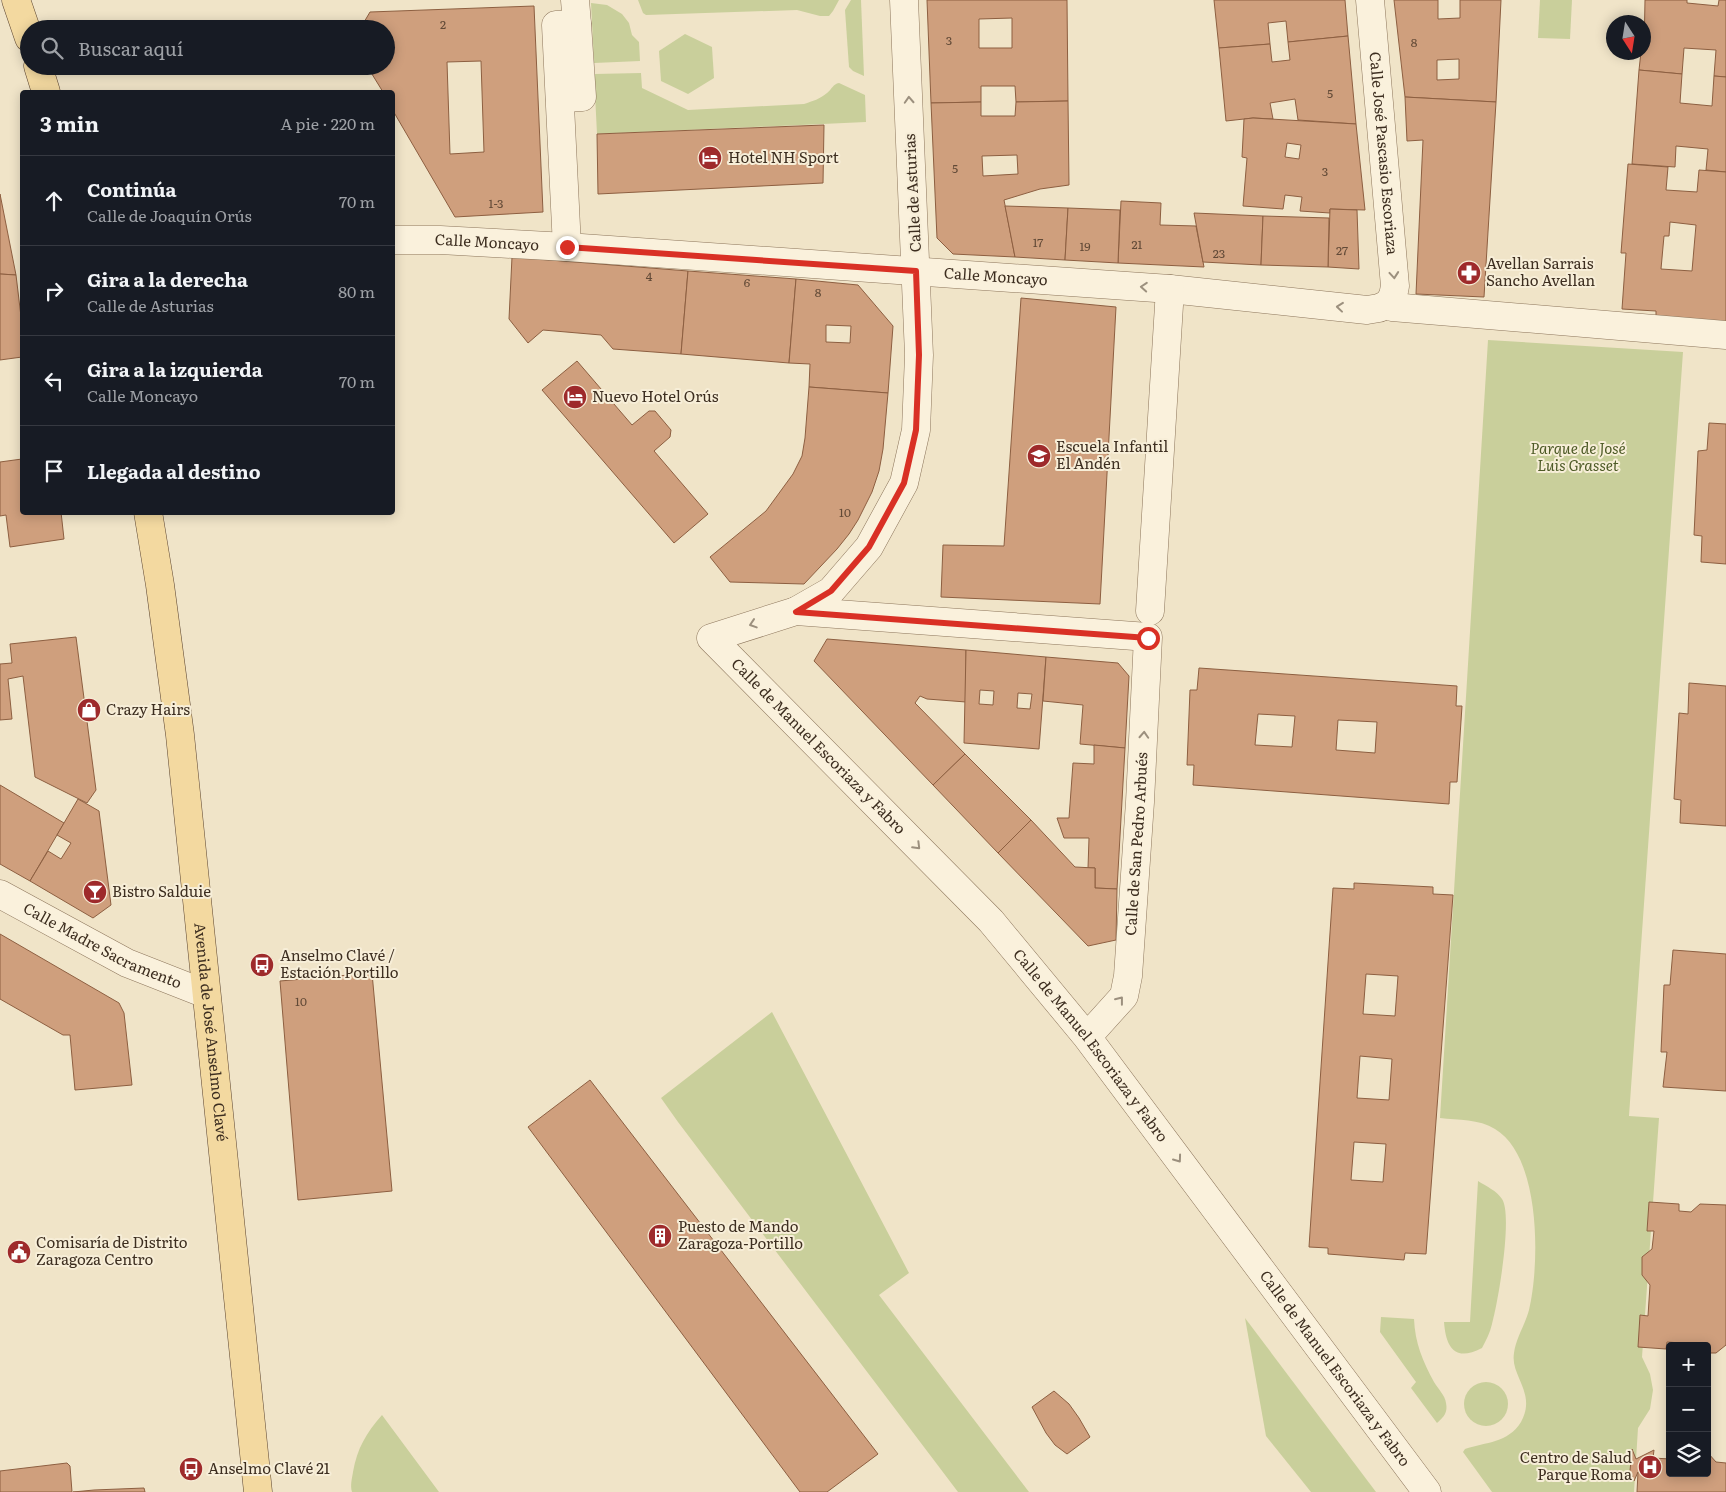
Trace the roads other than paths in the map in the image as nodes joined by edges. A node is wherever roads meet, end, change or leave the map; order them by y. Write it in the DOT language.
graph roads {
  1 [pos="16,0"];
  2 [pos="904,0"];
  3 [pos="1370,0"];
  4 [pos="576,12"];
  5 [pos="23,20"];
  6 [pos="41,75"];
  7 [pos="45,90"];
  8 [pos="395,240"];
  9 [pos="567,247"];
  10 [pos="916,271"];
  11 [pos="1170,289"];
  12 [pos="1388,304"];
  13 [pos="1726,335"];
  14 [pos="148,515"];
  15 [pos="796,612"];
  16 [pos="1149,624"];
  17 [pos="0,894"];
  18 [pos="206,994"];
  19 [pos="1088,1036"];
  20 [pos="258,1492"];
  21 [pos="1427,1492"];
  1 -- 5 [label="main road"];
  10 -- 2 [label="street, Calle de Asturias, one-way"];
  3 -- 12 [label="street, Calle José Pascasio Escoriaza, one-way"];
  4 -- 9 [label="street"];
  6 -- 7 [label="main road"];
  8 -- 9 [label="street, Calle Moncayo"];
  9 -- 10 [label="street, Calle Moncayo"];
  11 -- 10 [label="street, Calle Moncayo, one-way"];
  10 -- 15 [label="street, Calle de Asturias"];
  12 -- 11 [label="street, Calle Moncayo, one-way"];
  11 -- 16 [label="street, Calle de San Pedro Arbués"];
  12 -- 13 [label="street"];
  14 -- 18 [label="main road, Avenida de José Anselmo Clavé"];
  15 -- 16 [label="street"];
  15 -- 19 [label="street, Calle de Manuel Escoriaza y Fabro, one-way"];
  19 -- 16 [label="street, Calle de San Pedro Arbués, one-way"];
  17 -- 18 [label="street, Calle Madre Sacramento"];
  18 -- 20 [label="main road, Avenida de José Anselmo Clavé"];
  19 -- 21 [label="street, Calle de Manuel Escoriaza y Fabro, one-way"];
}
